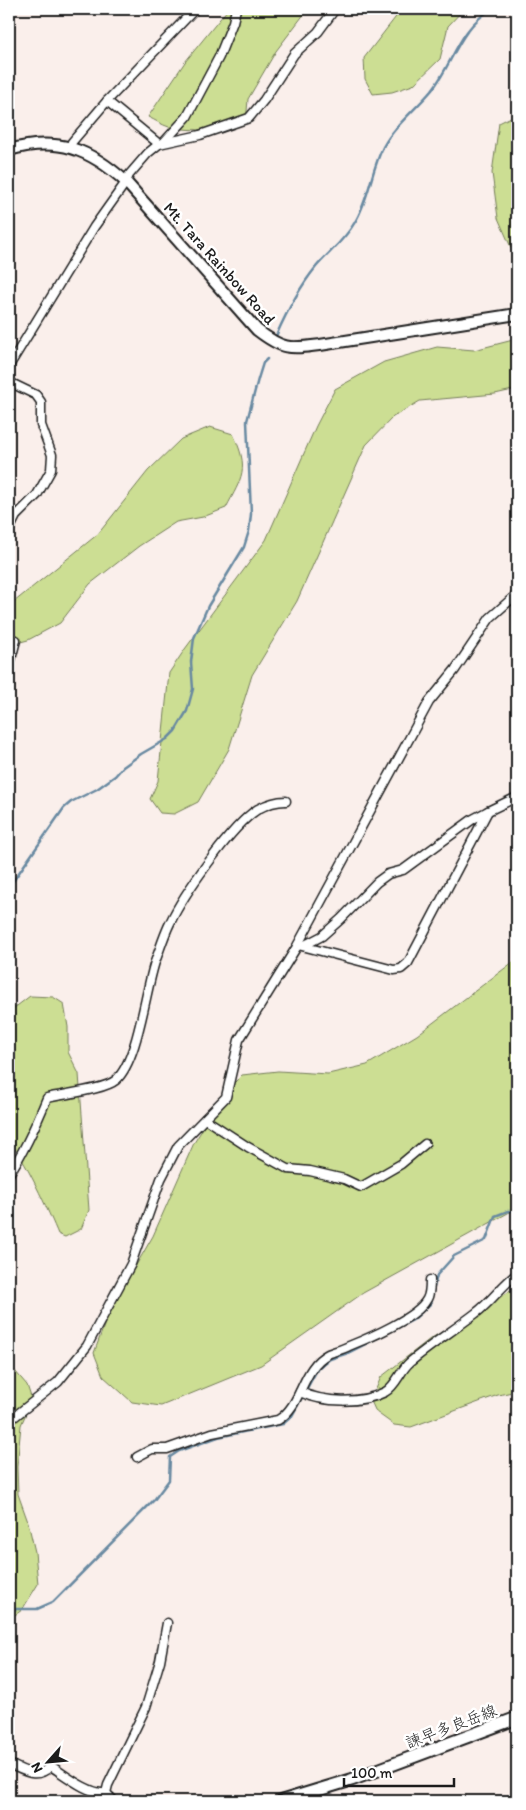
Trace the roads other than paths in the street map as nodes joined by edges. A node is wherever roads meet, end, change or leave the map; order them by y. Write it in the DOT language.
graph roads {
  1 [pos="195,9"];
  2 [pos="236,9"];
  3 [pos="335,9"];
  4 [pos="106,101"];
  5 [pos="72,142"];
  6 [pos="161,143"];
  7 [pos="9,150"];
  8 [pos="126,182"];
  9 [pos="517,314"];
  10 [pos="11,358"];
  11 [pos="9,366"];
  12 [pos="9,382"];
  13 [pos="9,530"];
  14 [pos="517,594"];
  15 [pos="9,640"];
  16 [pos="9,667"];
  17 [pos="517,797"];
  18 [pos="286,801"];
  19 [pos="488,811"];
  20 [pos="300,946"];
  21 [pos="205,1119"];
  22 [pos="425,1144"];
  23 [pos="9,1174"];
  24 [pos="517,1274"];
  25 [pos="430,1280"];
  26 [pos="300,1392"];
  27 [pos="9,1422"];
  28 [pos="137,1457"];
  29 [pos="168,1623"];
  30 [pos="517,1718"];
  31 [pos="9,1764"];
  32 [pos="106,1793"];
  33 [pos="114,1801"];
  34 [pos="282,1801"];
  1 -- 4 [label="street"];
  2 -- 6 [label="street"];
  3 -- 6 [label="street"];
  4 -- 5 [label="street"];
  4 -- 6 [label="street"];
  6 -- 8 [label="street"];
  7 -- 8 [label="street, Mt. Tara Rainbow Road"];
  8 -- 9 [label="street, Mt. Tara Rainbow Road"];
  8 -- 10 [label="street"];
  10 -- 11 [label="street"];
  12 -- 13 [label="street"];
  14 -- 20 [label="street"];
  15 -- 16 [label="street"];
  17 -- 19 [label="street"];
  18 -- 23 [label="street"];
  19 -- 20 [label="street"];
  19 -- 20 [label="street"];
  20 -- 21 [label="street"];
  21 -- 22 [label="street"];
  21 -- 27 [label="street"];
  24 -- 26 [label="street"];
  25 -- 26 [label="street"];
  26 -- 28 [label="street"];
  29 -- 32 [label="street"];
  30 -- 34 [label="main road, 諫早多良岳線"];
  31 -- 32 [label="street"];
  32 -- 33 [label="street"];
}
